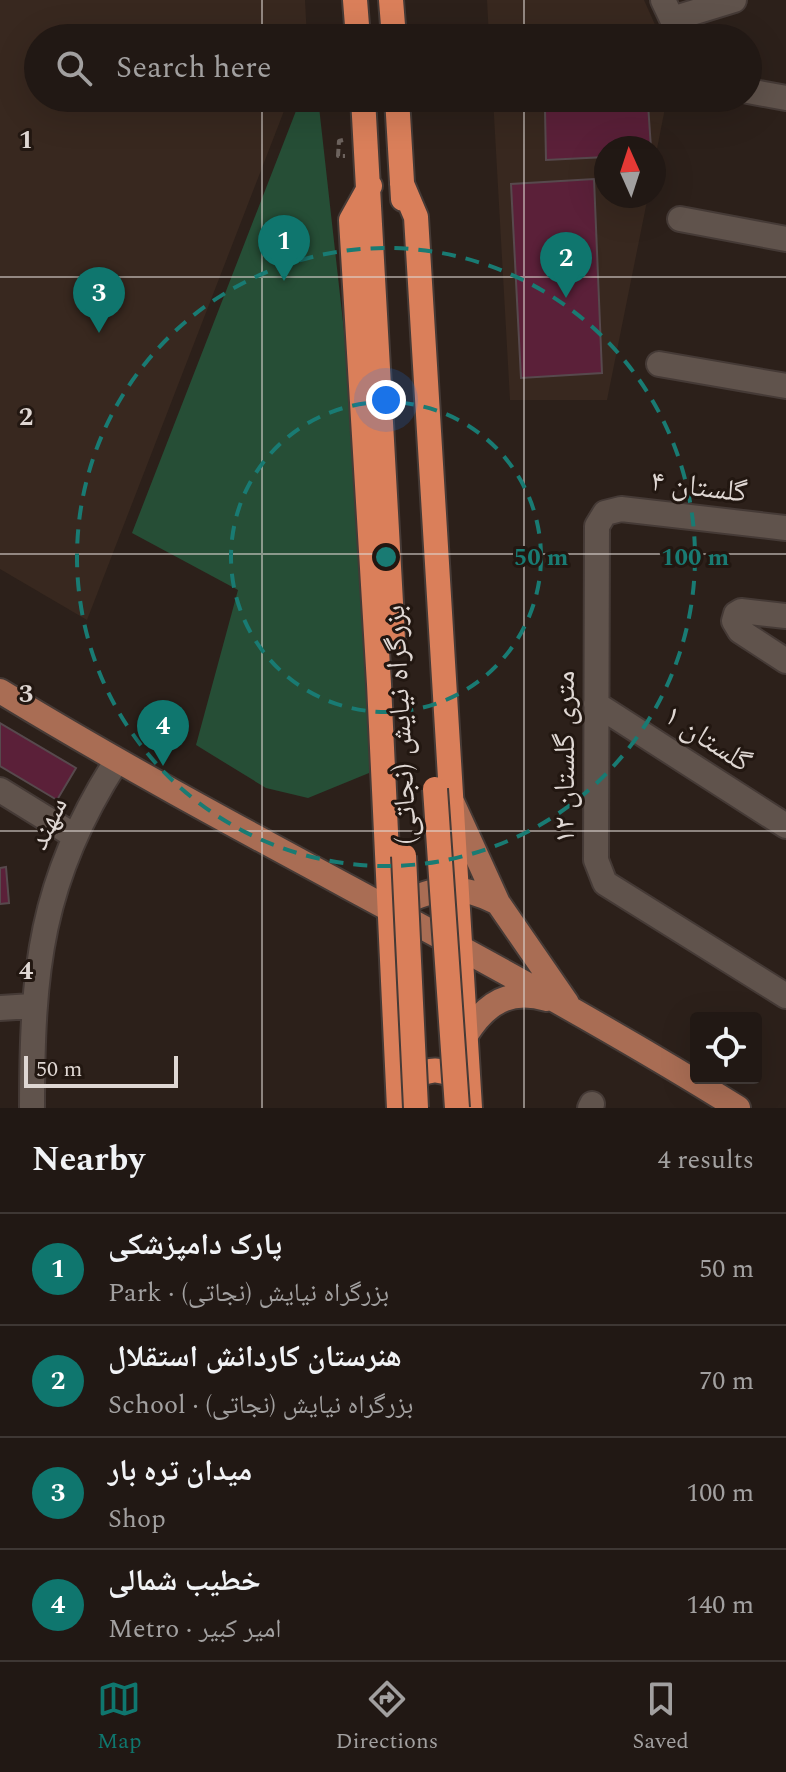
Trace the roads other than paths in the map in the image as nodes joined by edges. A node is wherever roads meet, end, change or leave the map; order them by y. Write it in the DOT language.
graph roads {
  1 [pos="355,0"];
  2 [pos="391,0"];
  3 [pos="663,0"];
  4 [pos="734,0"];
  5 [pos="357,24"];
  6 [pos="393,24"];
  7 [pos="762,94"];
  8 [pos="786,98"];
  9 [pos="364,112"];
  10 [pos="398,112"];
  11 [pos="402,184"];
  12 [pos="370,186"];
  13 [pos="680,219"];
  14 [pos="786,239"];
  15 [pos="659,364"];
  16 [pos="786,386"];
  17 [pos="605,513"];
  18 [pos="786,528"];
  19 [pos="786,616"];
  20 [pos="786,661"];
  21 [pos="0,691"];
  22 [pos="596,704"];
  23 [pos="116,762"];
  24 [pos="1,793"];
  25 [pos="450,796"];
  26 [pos="786,826"];
  27 [pos="73,835"];
  28 [pos="455,888"];
  29 [pos="498,903"];
  30 [pos="390,909"];
  31 [pos="459,946"];
  32 [pos="786,996"];
  33 [pos="569,1005"];
  34 [pos="32,1006"];
  35 [pos="0,1008"];
  36 [pos="466,1035"];
  37 [pos="466,1102"];
  38 [pos="404,1106"];
  39 [pos="32,1108"];
  40 [pos="738,1108"];
  1 -- 5 [label="highway"];
  2 -- 6 [label="highway"];
  3 -- 4 [label="street"];
  7 -- 8 [label="street"];
  9 -- 12 [label="highway, بزرگراه نیایش (نجاتی)"];
  10 -- 11 [label="highway, بزرگراه نیایش (نجاتی)"];
  11 -- 25 [label="highway"];
  11 -- 37 [label="highway, بزرگراه نیایش (نجاتی), bridge"];
  12 -- 30 [label="highway"];
  12 -- 38 [label="highway, بزرگراه نیایش (نجاتی), bridge"];
  13 -- 14 [label="street"];
  15 -- 16 [label="street"];
  17 -- 18 [label="street, گلستان ۴"];
  17 -- 22 [label="street, ۱۲ متری گلستان"];
  19 -- 20 [label="street"];
  21 -- 23 [label="main road"];
  22 -- 26 [label="street, گلستان ۱"];
  22 -- 32 [label="street, ۱۲ متری گلستان"];
  23 -- 27 [label="street, سهند"];
  23 -- 30 [label="main road"];
  24 -- 27 [label="street"];
  25 -- 28 [label="highway"];
  25 -- 29 [label="main road"];
  27 -- 34 [label="street, سهند"];
  28 -- 29 [label="main road"];
  28 -- 30 [label="main road"];
  28 -- 31 [label="highway"];
  29 -- 33 [label="main road"];
  30 -- 31 [label="main road"];
  30 -- 38 [label="highway"];
  31 -- 33 [label="main road"];
  31 -- 36 [label="highway"];
  33 -- 36 [label="main road"];
  33 -- 40 [label="main road"];
  34 -- 35 [label="street"];
  34 -- 39 [label="street, سهند"];
  36 -- 37 [label="highway"];
  37 -- 38 [label="highway"];
}
